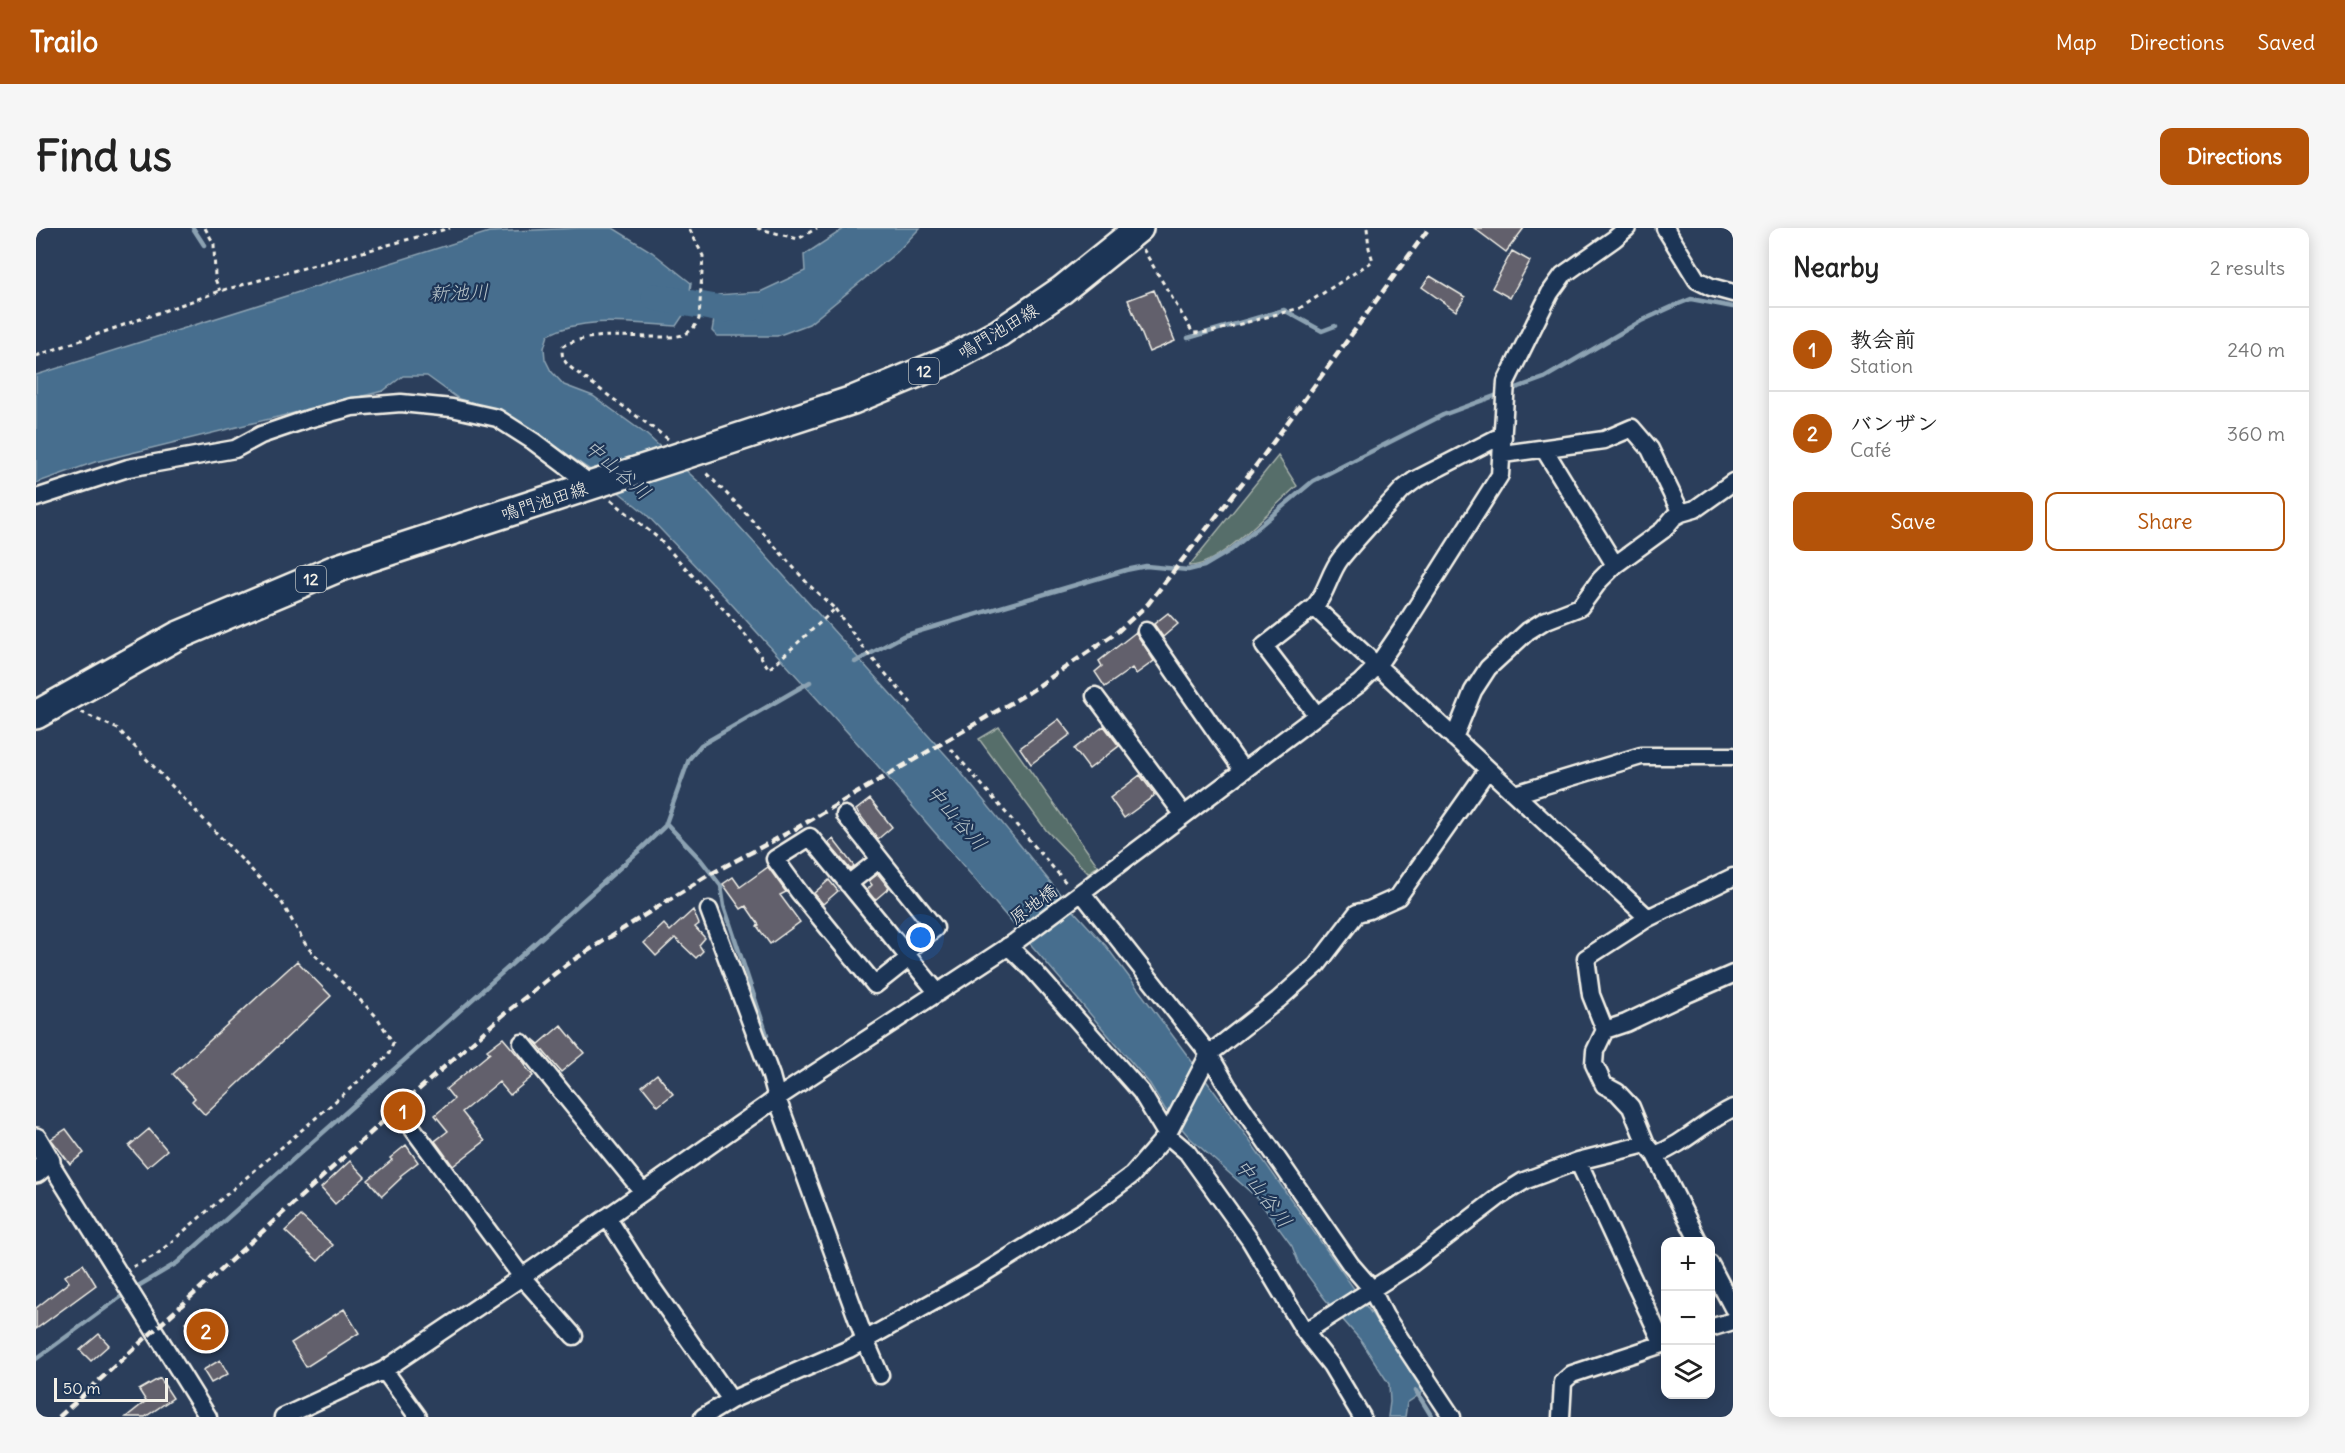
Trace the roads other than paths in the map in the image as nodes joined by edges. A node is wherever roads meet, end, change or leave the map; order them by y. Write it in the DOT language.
graph roads {
  1 [pos="1627,228"];
  2 [pos="1665,228"];
  3 [pos="1131,230"];
  4 [pos="1733,293"];
  5 [pos="1503,437"];
  6 [pos="1544,449"];
  7 [pos="1503,454"];
  8 [pos="1733,482"];
  9 [pos="597,484"];
  10 [pos="36,498"];
  11 [pos="1681,513"];
  12 [pos="1615,565"];
  13 [pos="1314,607"];
  14 [pos="1146,631"];
  15 [pos="1377,666"];
  16 [pos="1095,696"];
  17 [pos="1316,714"];
  18 [pos="36,715"];
  19 [pos="1454,738"];
  20 [pos="1733,756"];
  21 [pos="1242,769"];
  22 [pos="1488,769"];
  23 [pos="1515,794"];
  24 [pos="1184,814"];
  25 [pos="845,815"];
  26 [pos="880,859"];
  27 [pos="1733,877"];
  28 [pos="848,884"];
  29 [pos="1078,895"];
  30 [pos="709,910"];
  31 [pos="1648,918"];
  32 [pos="1011,944"];
  33 [pos="907,956"];
  34 [pos="1733,975"];
  35 [pos="938,993"];
  36 [pos="1605,1030"];
  37 [pos="522,1043"];
  38 [pos="1206,1059"];
  39 [pos="777,1098"];
  40 [pos="1733,1108"];
  41 [pos="413,1129"];
  42 [pos="1169,1130"];
  43 [pos="36,1138"];
  44 [pos="1650,1149"];
  45 [pos="1578,1161"];
  46 [pos="43,1167"];
  47 [pos="643,1192"];
  48 [pos="607,1217"];
  49 [pos="1696,1237"];
  50 [pos="1715,1274"];
  51 [pos="522,1277"];
  52 [pos="1367,1291"];
  53 [pos="1733,1308"];
  54 [pos="1733,1321"];
  55 [pos="1715,1326"];
  56 [pos="1307,1331"];
  57 [pos="574,1336"];
  58 [pos="1661,1338"];
  59 [pos="865,1340"];
  60 [pos="1661,1345"];
  61 [pos="384,1370"];
  62 [pos="880,1375"];
  63 [pos="731,1400"];
  64 [pos="208,1417"];
  65 [pos="283,1417"];
  66 [pos="417,1417"];
  67 [pos="703,1417"];
  68 [pos="1362,1417"];
  69 [pos="1452,1417"];
  70 [pos="1561,1417"];
  1 -- 5 [label="street, 原地橋"];
  2 -- 4 [label="street"];
  3 -- 9 [label="main road, 鳴門池田線 / 12"];
  5 -- 7 [label="street, 原地橋"];
  5 -- 13 [label="street"];
  6 -- 7 [label="street"];
  6 -- 11 [label="street"];
  6 -- 12 [label="street"];
  7 -- 15 [label="street, 原地橋"];
  8 -- 11 [label="street"];
  9 -- 10 [label="street"];
  9 -- 18 [label="main road, 鳴門池田線 / 12"];
  11 -- 12 [label="street"];
  12 -- 19 [label="street"];
  13 -- 15 [label="street"];
  13 -- 17 [label="street"];
  14 -- 21 [label="street"];
  15 -- 17 [label="street, 原地橋"];
  15 -- 19 [label="street"];
  16 -- 24 [label="street"];
  17 -- 21 [label="street, 原地橋"];
  19 -- 22 [label="street"];
  20 -- 23 [label="street"];
  21 -- 24 [label="street, 原地橋"];
  22 -- 23 [label="street"];
  22 -- 38 [label="street"];
  23 -- 31 [label="street"];
  24 -- 29 [label="street, 原地橋"];
  25 -- 26 [label="street"];
  26 -- 28 [label="street"];
  26 -- 33 [label="street"];
  27 -- 31 [label="street"];
  28 -- 33 [label="street"];
  28 -- 33 [label="street"];
  29 -- 32 [label="street, 原地橋"];
  29 -- 38 [label="street"];
  30 -- 39 [label="street"];
  31 -- 36 [label="street"];
  32 -- 35 [label="street, 原地橋"];
  32 -- 42 [label="street"];
  33 -- 35 [label="street"];
  34 -- 36 [label="street"];
  35 -- 39 [label="street, 原地橋"];
  36 -- 44 [label="street"];
  37 -- 47 [label="street"];
  38 -- 42 [label="street"];
  38 -- 52 [label="street"];
  39 -- 47 [label="street, 原地橋"];
  39 -- 59 [label="street"];
  40 -- 44 [label="street"];
  41 -- 51 [label="street"];
  42 -- 56 [label="street"];
  42 -- 59 [label="street"];
  43 -- 46 [label="street"];
  44 -- 45 [label="street"];
  44 -- 49 [label="street"];
  45 -- 52 [label="street"];
  45 -- 58 [label="street"];
  46 -- 64 [label="street"];
  47 -- 48 [label="street, 原地橋"];
  48 -- 51 [label="street, 原地橋"];
  48 -- 63 [label="street"];
  50 -- 53 [label="street"];
  51 -- 57 [label="street"];
  51 -- 61 [label="street, 原地橋"];
  52 -- 56 [label="street"];
  52 -- 69 [label="street"];
  54 -- 55 [label="street"];
  56 -- 68 [label="street"];
  59 -- 62 [label="street"];
  59 -- 63 [label="street"];
  60 -- 70 [label="street"];
  61 -- 65 [label="street, 原地橋"];
  61 -- 66 [label="street"];
  63 -- 67 [label="street"];
}
